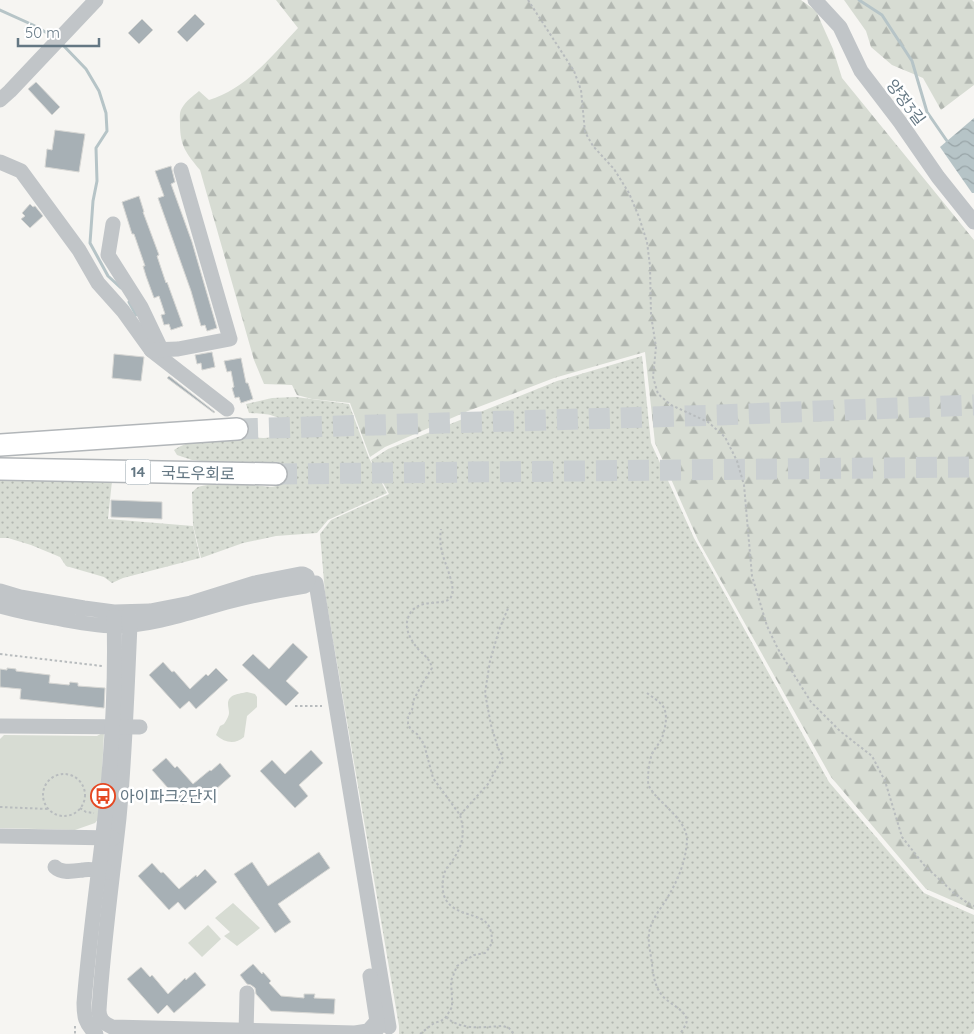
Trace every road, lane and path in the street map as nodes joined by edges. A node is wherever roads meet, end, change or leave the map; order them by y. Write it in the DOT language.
graph roads {
  1 [pos="96,0"];
  2 [pos="528,0"];
  3 [pos="815,0"];
  4 [pos="0,100"];
  5 [pos="0,162"];
  6 [pos="181,170"];
  7 [pos="974,222"];
  8 [pos="112,224"];
  9 [pos="156,350"];
  10 [pos="227,409"];
  11 [pos="237,429"];
  12 [pos="0,445"];
  13 [pos="0,469"];
  14 [pos="276,474"];
  15 [pos="441,529"];
  16 [pos="316,583"];
  17 [pos="0,591"];
  18 [pos="0,606"];
  19 [pos="509,606"];
  20 [pos="130,618"];
  21 [pos="114,619"];
  22 [pos="86,623"];
  23 [pos="115,652"];
  24 [pos="0,654"];
  25 [pos="101,671"];
  26 [pos="647,693"];
  27 [pos="295,706"];
  28 [pos="325,706"];
  29 [pos="0,726"];
  30 [pos="126,727"];
  31 [pos="0,807"];
  32 [pos="80,808"];
  33 [pos="49,809"];
  34 [pos="101,814"];
  35 [pos="460,815"];
  36 [pos="0,836"];
  37 [pos="110,838"];
  38 [pos="83,870"];
  39 [pos="106,872"];
  40 [pos="974,906"];
  41 [pos="370,976"];
  42 [pos="247,993"];
  43 [pos="446,1017"];
  44 [pos="380,1027"];
  45 [pos="246,1032"];
  46 [pos="96,1034"];
  47 [pos="420,1034"];
  48 [pos="514,1034"];
  49 [pos="680,1034"];
  1 -- 4 [label="street"];
  2 -- 40 [label="path"];
  3 -- 7 [label="street, 양정3길"];
  5 -- 9 [label="street"];
  6 -- 9 [label="street"];
  8 -- 9 [label="street"];
  9 -- 10 [label="street"];
  11 -- 12 [label="highway, 14"];
  13 -- 14 [label="highway, 국도우회로 / 14"];
  15 -- 35 [label="path"];
  16 -- 44 [label="street"];
  17 -- 21 [label="street"];
  18 -- 22 [label="street"];
  19 -- 35 [label="path"];
  20 -- 20 [label="street"];
  20 -- 21 [label="street"];
  20 -- 30 [label="street"];
  21 -- 22 [label="street"];
  21 -- 23 [label="street"];
  22 -- 23 [label="street"];
  23 -- 30 [label="street"];
  24 -- 25 [label="path"];
  26 -- 49 [label="path"];
  27 -- 28 [label="path"];
  29 -- 30 [label="street"];
  30 -- 37 [label="street"];
  31 -- 33 [label="path"];
  32 -- 33 [label="path"];
  32 -- 33 [label="path"];
  32 -- 34 [label="path"];
  35 -- 43 [label="path"];
  36 -- 37 [label="street"];
  37 -- 39 [label="street"];
  38 -- 39 [label="street"];
  39 -- 45 [label="street"];
  39 -- 46 [label="street"];
  41 -- 44 [label="street"];
  42 -- 45 [label="street"];
  43 -- 47 [label="path"];
  43 -- 48 [label="path"];
  44 -- 45 [label="street"];
}
